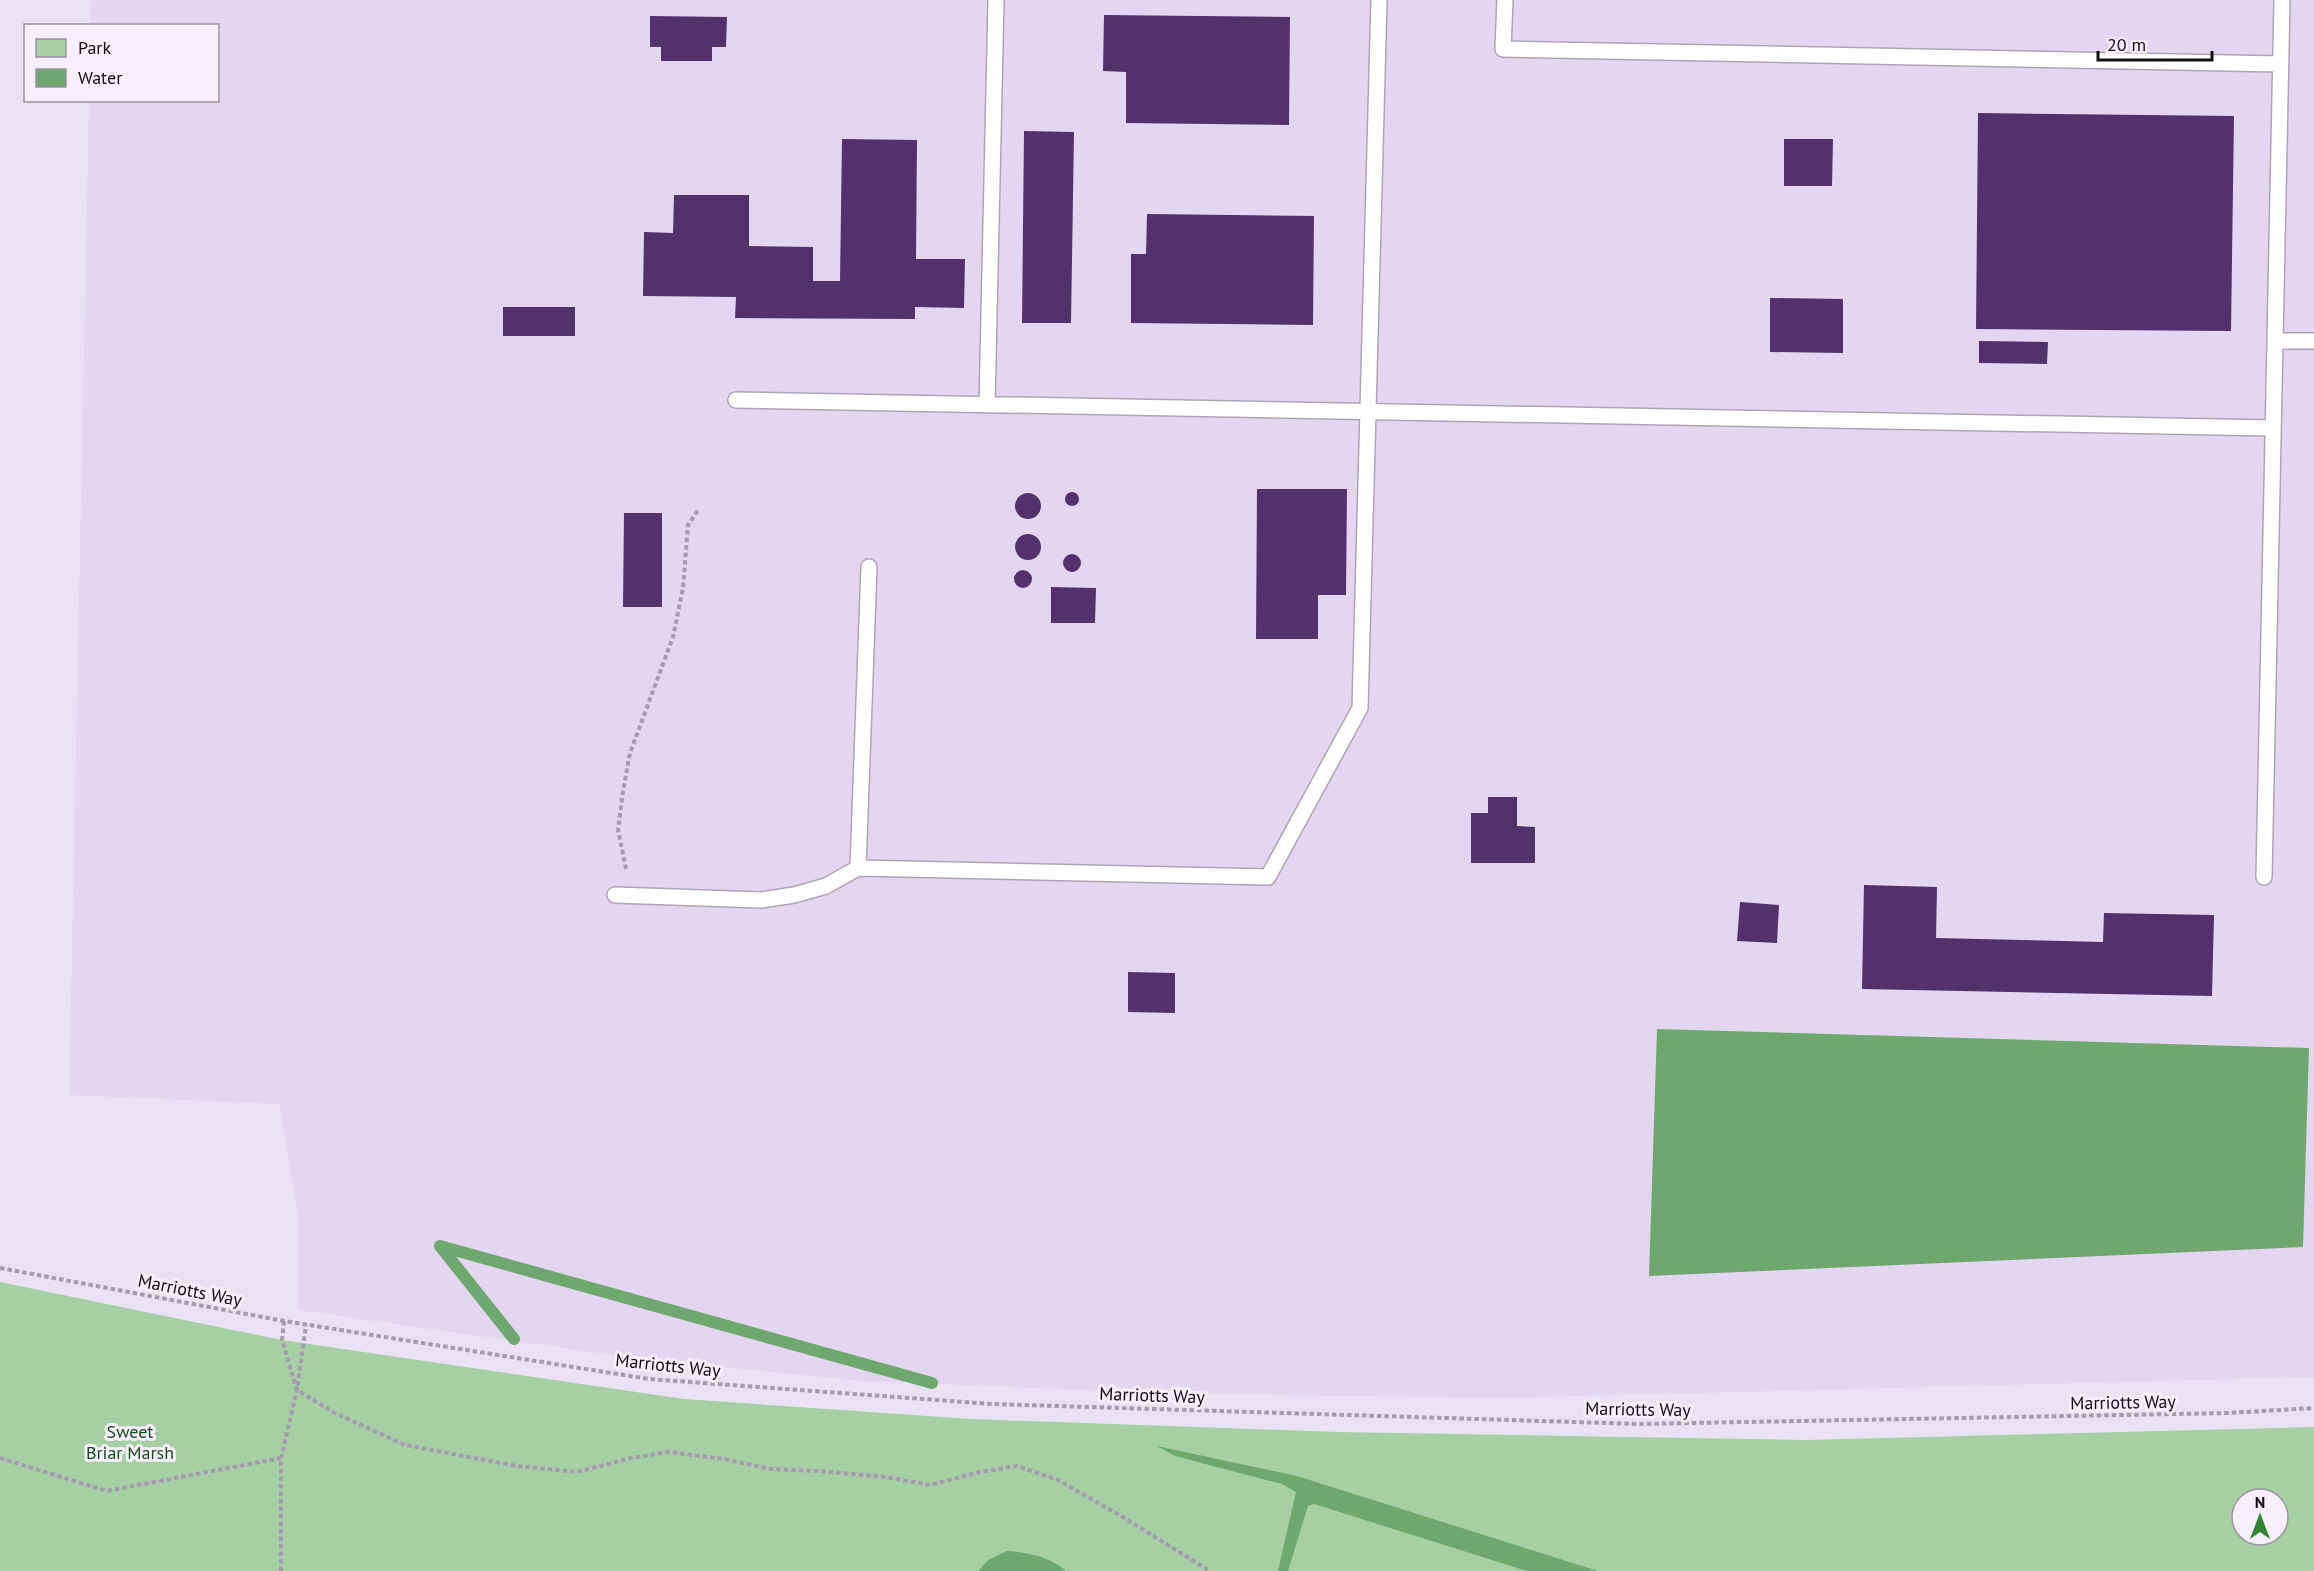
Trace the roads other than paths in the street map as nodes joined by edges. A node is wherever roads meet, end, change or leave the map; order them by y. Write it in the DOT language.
graph roads {
  1 [pos="996,0"];
  2 [pos="1378,0"];
  3 [pos="1505,0"];
  4 [pos="2282,0"];
  5 [pos="2280,64"];
  6 [pos="2275,341"];
  7 [pos="2314,341"];
  8 [pos="736,400"];
  9 [pos="987,405"];
  10 [pos="1367,412"];
  11 [pos="2273,428"];
  12 [pos="869,567"];
  13 [pos="858,868"];
  14 [pos="2264,877"];
  15 [pos="615,895"];
  1 -- 9 [label="lane"];
  2 -- 10 [label="lane"];
  3 -- 5 [label="lane"];
  4 -- 5 [label="lane"];
  5 -- 6 [label="lane"];
  6 -- 7 [label="lane"];
  6 -- 11 [label="lane"];
  8 -- 9 [label="lane"];
  9 -- 10 [label="lane"];
  10 -- 11 [label="lane"];
  10 -- 13 [label="lane"];
  11 -- 14 [label="lane"];
  12 -- 13 [label="lane"];
  13 -- 15 [label="lane"];
}
